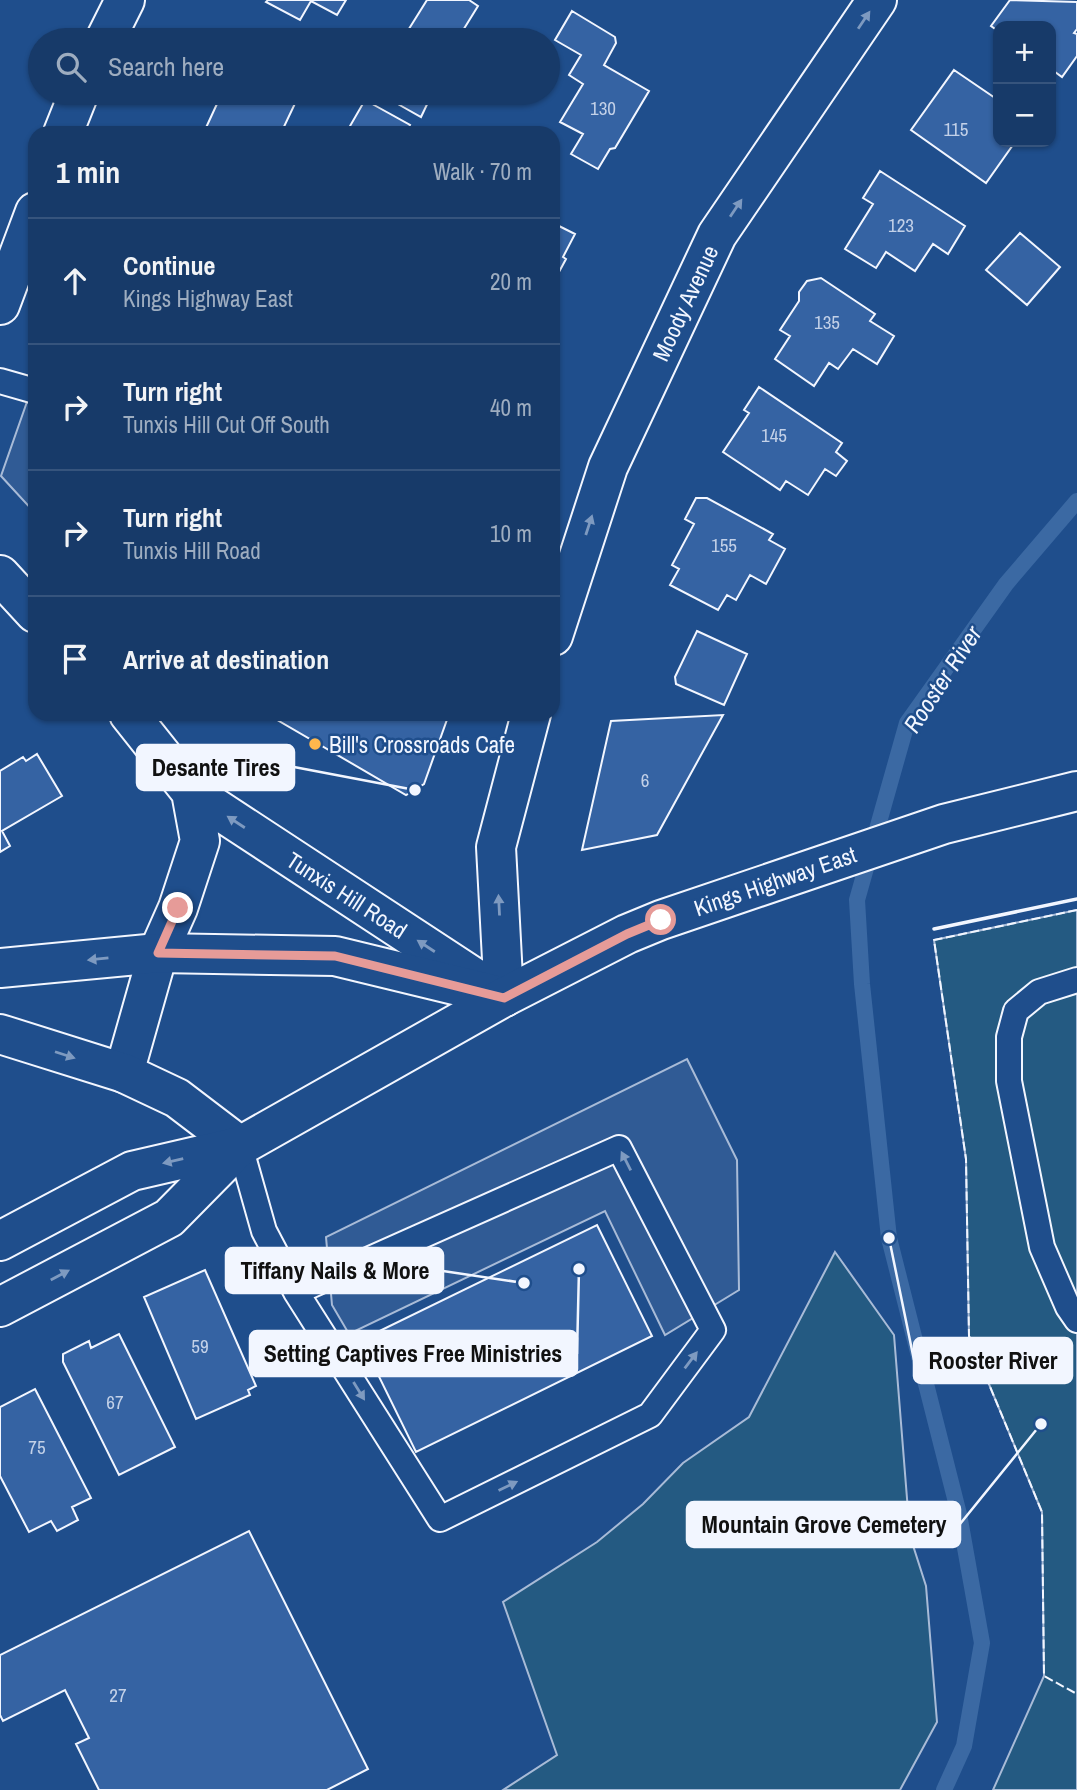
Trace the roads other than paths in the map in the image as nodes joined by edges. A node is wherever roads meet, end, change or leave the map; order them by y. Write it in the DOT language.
graph roads {
  1 [pos="125,0"];
  2 [pos="877,0"];
  3 [pos="111,28"];
  4 [pos="74,105"];
  5 [pos="66,126"];
  6 [pos="28,231"];
  7 [pos="0,306"];
  8 [pos="0,381"];
  9 [pos="28,389"];
  10 [pos="563,570"];
  11 [pos="0,575"];
  12 [pos="560,590"];
  13 [pos="28,605"];
  14 [pos="135,721"];
  15 [pos="529,721"];
  16 [pos="1077,791"];
  17 [pos="191,792"];
  18 [pos="158,953"];
  19 [pos="0,968"];
  20 [pos="1077,980"];
  21 [pos="504,998"];
  22 [pos="0,1034"];
  23 [pos="124,1073"];
  24 [pos="240,1146"];
  25 [pos="0,1241"];
  26 [pos="296,1292"];
  27 [pos="0,1307"];
  28 [pos="1077,1320"];
  1 -- 3 [label="main road"];
  10 -- 2 [label="main road, Moody Avenue, one-way"];
  4 -- 5 [label="main road"];
  6 -- 7 [label="main road"];
  8 -- 9 [label="lane"];
  10 -- 12 [label="main road, Moody Avenue"];
  11 -- 13 [label="main road"];
  14 -- 17 [label="main road, Tunxis Hill Road"];
  21 -- 15 [label="main road, one-way"];
  16 -- 21 [label="main road, Kings Highway East"];
  17 -- 18 [label="main road, Tunxis Hill Road"];
  21 -- 17 [label="main road, Tunxis Hill Road, one-way"];
  18 -- 19 [label="main road, one-way"];
  18 -- 21 [label="main road"];
  18 -- 23 [label="main road, Tunxis Hill Road"];
  20 -- 28 [label="lane"];
  21 -- 24 [label="main road, Kings Highway East"];
  22 -- 23 [label="main road, one-way"];
  23 -- 24 [label="main road"];
  24 -- 25 [label="main road, Kings Highway East, one-way"];
  24 -- 26 [label="lane"];
  27 -- 24 [label="main road, Kings Highway East, one-way"];
  26 -- 26 [label="lane, one-way"];
}
